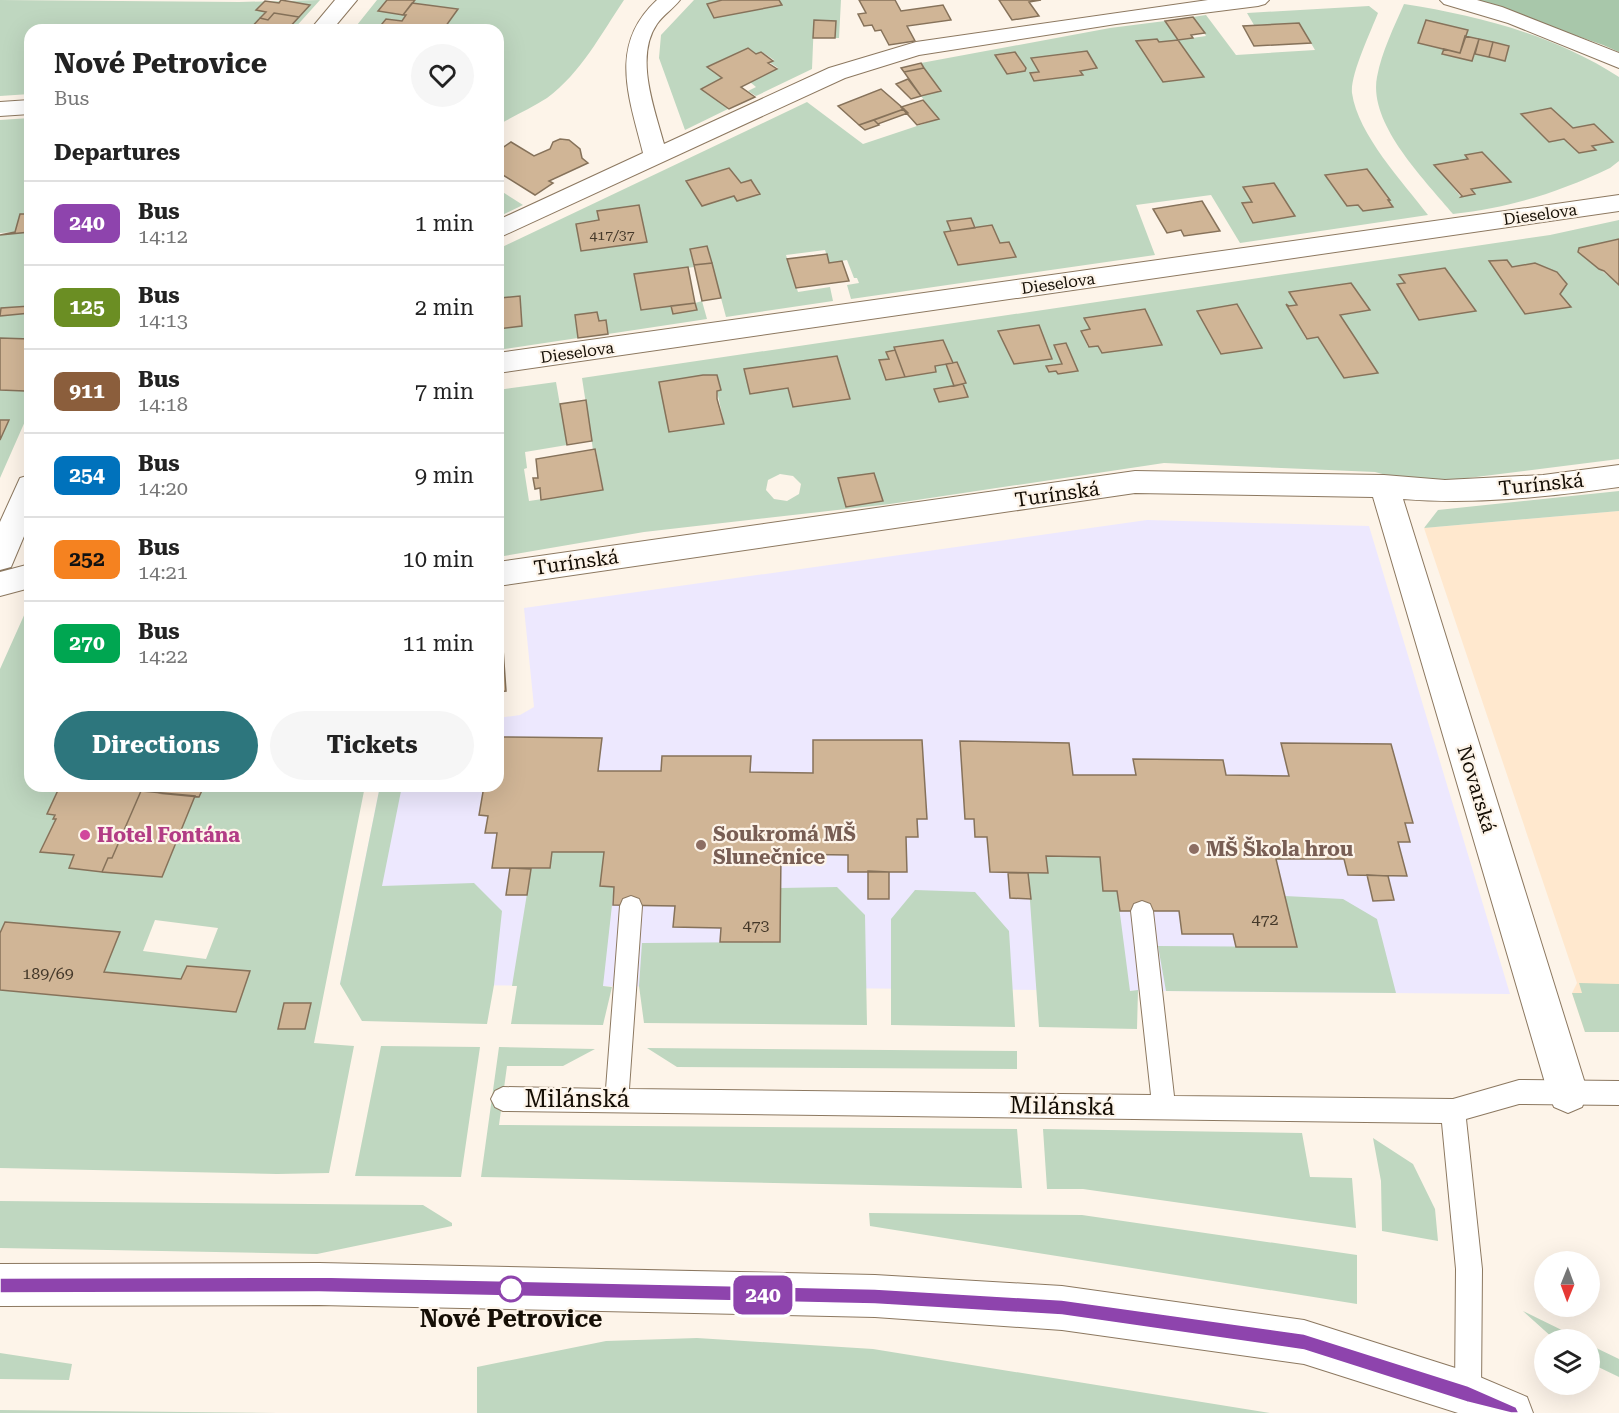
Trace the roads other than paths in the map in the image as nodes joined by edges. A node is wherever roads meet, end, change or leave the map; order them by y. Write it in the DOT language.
graph roads {
  1 [pos="346,0"];
  2 [pos="669,0"];
  3 [pos="1258,0"];
  4 [pos="1451,0"];
  5 [pos="326,24"];
  6 [pos="1619,61"];
  7 [pos="24,108"];
  8 [pos="0,110"];
  9 [pos="656,156"];
  10 [pos="1619,203"];
  11 [pos="504,227"];
  12 [pos="504,362"];
  13 [pos="1619,476"];
  14 [pos="1384,486"];
  15 [pos="24,500"];
  16 [pos="0,558"];
  17 [pos="504,573"];
  18 [pos="24,578"];
  19 [pos="0,584"];
  20 [pos="631,906"];
  21 [pos="1142,911"];
  22 [pos="1568,1093"];
  23 [pos="1619,1093"];
  24 [pos="503,1099"];
  25 [pos="617,1099"];
  26 [pos="1164,1107"];
  27 [pos="1453,1111"];
  28 [pos="0,1285"];
  29 [pos="1468,1404"];
  30 [pos="1511,1413"];
  1 -- 5 [label="street"];
  2 -- 9 [label="street"];
  3 -- 9 [label="street"];
  4 -- 6 [label="street"];
  7 -- 8 [label="street"];
  9 -- 11 [label="street"];
  10 -- 12 [label="street, Dieselova"];
  13 -- 14 [label="street, Turínská"];
  14 -- 17 [label="street, Turínská"];
  14 -- 22 [label="street, Novarská"];
  15 -- 16 [label="street"];
  18 -- 19 [label="street"];
  20 -- 25 [label="lane"];
  21 -- 26 [label="lane"];
  22 -- 23 [label="lane, Milánská"];
  22 -- 27 [label="lane, Milánská"];
  24 -- 25 [label="lane, Milánská"];
  25 -- 26 [label="lane, Milánská"];
  26 -- 27 [label="lane, Milánská"];
  27 -- 29 [label="lane"];
  28 -- 29 [label="street"];
  29 -- 30 [label="street"];
}
